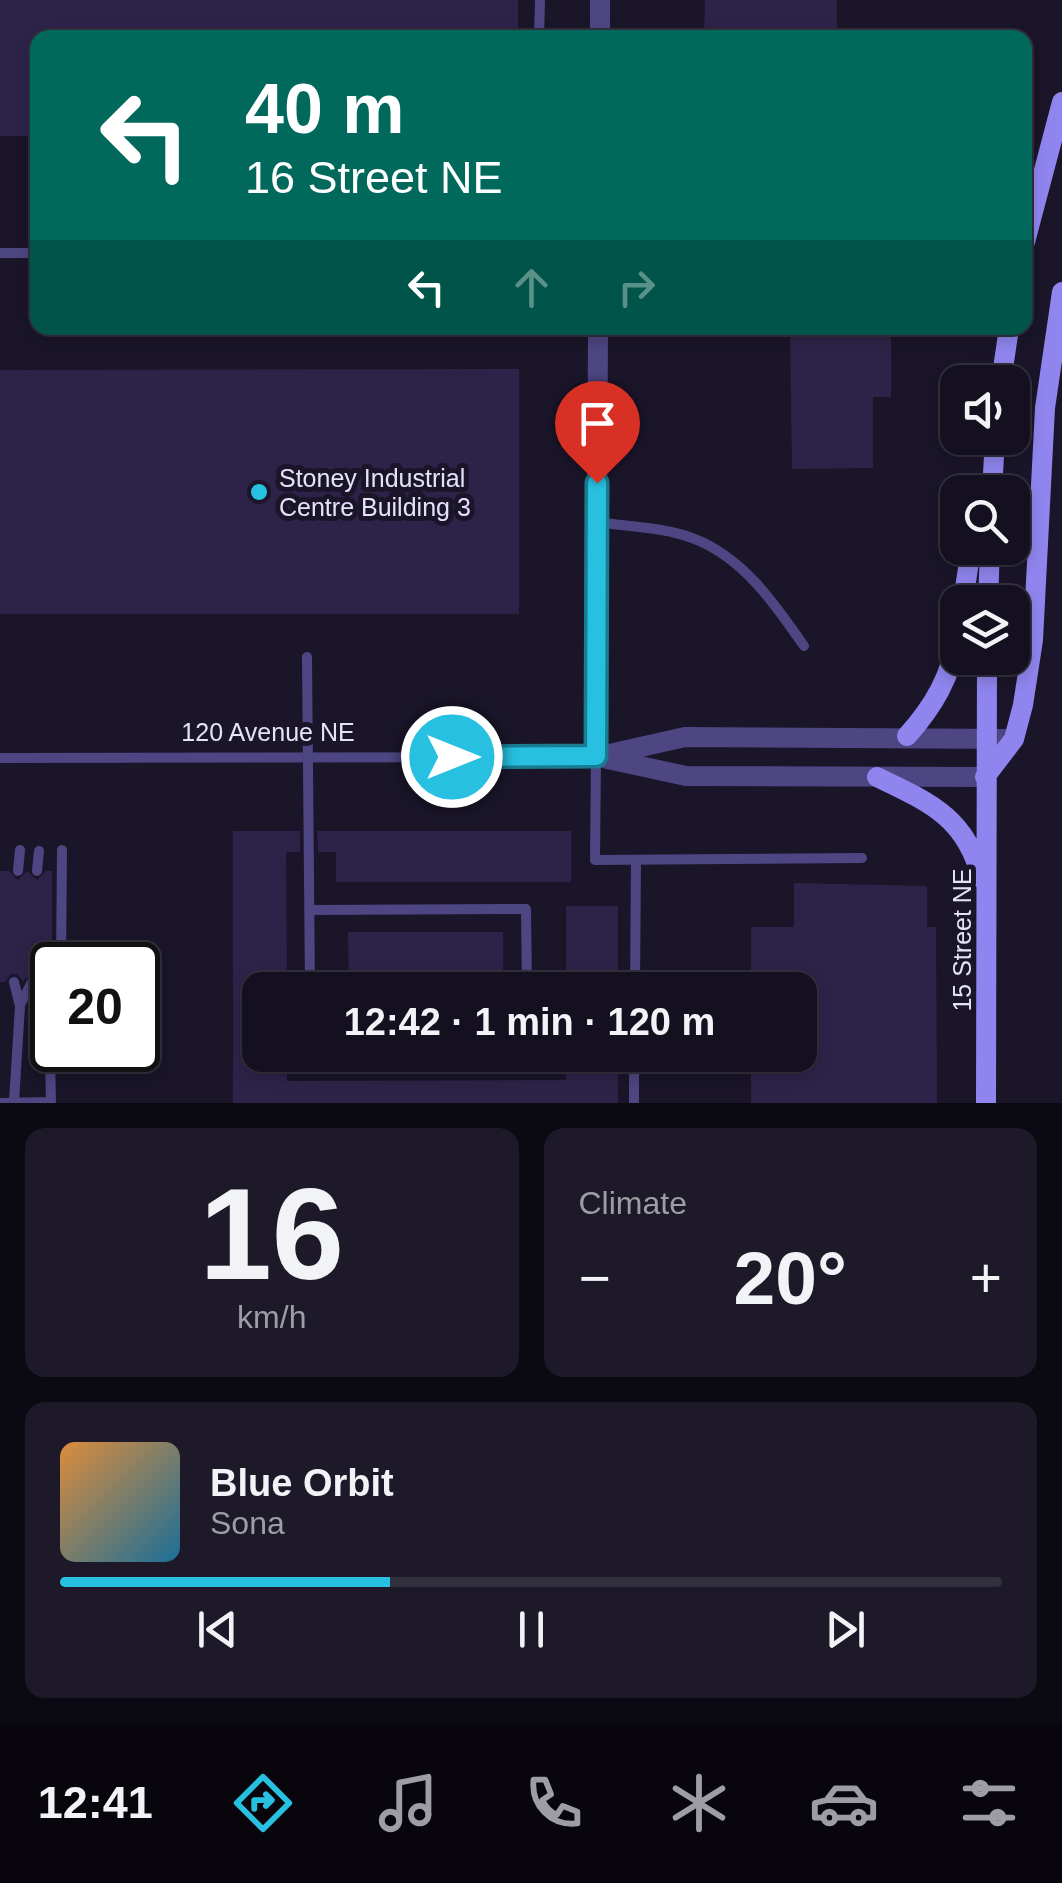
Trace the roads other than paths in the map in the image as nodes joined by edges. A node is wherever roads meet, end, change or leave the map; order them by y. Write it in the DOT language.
graph roads {
  1 [pos="540,0"];
  2 [pos="600,0"];
  3 [pos="540,30"];
  4 [pos="600,30"];
  5 [pos="1062,102"];
  6 [pos="1032,216"];
  7 [pos="0,252"];
  8 [pos="30,252"];
  9 [pos="1062,292"];
  10 [pos="598,335"];
  11 [pos="1007,335"];
  12 [pos="1004,365"];
  13 [pos="597,522"];
  14 [pos="804,646"];
  15 [pos="307,656"];
  16 [pos="948,675"];
  17 [pos="987,675"];
  18 [pos="907,736"];
  19 [pos="986,738"];
  20 [pos="1014,739"];
  21 [pos="596,756"];
  22 [pos="308,757"];
  23 [pos="0,758"];
  24 [pos="877,777"];
  25 [pos="985,777"];
  26 [pos="20,850"];
  27 [pos="39,850"];
  28 [pos="62,850"];
  29 [pos="862,858"];
  30 [pos="636,860"];
  31 [pos="18,871"];
  32 [pos="38,871"];
  33 [pos="309,910"];
  34 [pos="988,910"];
  35 [pos="61,942"];
  36 [pos="310,972"];
  37 [pos="527,972"];
  38 [pos="635,972"];
  39 [pos="14,982"];
  40 [pos="30,986"];
  41 [pos="20,1006"];
  42 [pos="50,1072"];
  43 [pos="634,1072"];
  44 [pos="14,1102"];
  45 [pos="0,1103"];
  46 [pos="634,1103"];
  47 [pos="986,1103"];
  1 -- 3 [label="lane"];
  2 -- 4 [label="street"];
  5 -- 6 [label="street"];
  7 -- 8 [label="lane"];
  9 -- 20 [label="street"];
  10 -- 13 [label="street"];
  11 -- 12 [label="street"];
  13 -- 14 [label="lane"];
  13 -- 21 [label="street"];
  15 -- 22 [label="lane"];
  16 -- 18 [label="street"];
  17 -- 19 [label="street, 15 Street NE"];
  18 -- 19 [label="street, 120 Avenue NE"];
  18 -- 21 [label="street, 120 Avenue NE"];
  19 -- 20 [label="street, 120 Avenue NE"];
  19 -- 25 [label="street, 15 Street NE"];
  20 -- 25 [label="street"];
  21 -- 22 [label="lane, 120 Avenue NE"];
  21 -- 24 [label="street, 120 Avenue NE"];
  21 -- 30 [label="lane"];
  22 -- 23 [label="lane, 120 Avenue NE"];
  22 -- 33 [label="lane"];
  24 -- 25 [label="street, 120 Avenue NE"];
  24 -- 34 [label="street"];
  25 -- 34 [label="street, 15 Street NE"];
  26 -- 31 [label="lane"];
  27 -- 32 [label="lane"];
  28 -- 35 [label="lane"];
  29 -- 30 [label="lane"];
  30 -- 38 [label="lane"];
  33 -- 36 [label="lane"];
  33 -- 37 [label="lane"];
  34 -- 47 [label="street, 15 Street NE"];
  39 -- 41 [label="lane"];
  40 -- 41 [label="lane"];
  41 -- 44 [label="lane"];
  42 -- 44 [label="lane"];
  43 -- 46 [label="lane"];
  44 -- 45 [label="lane"];
}
